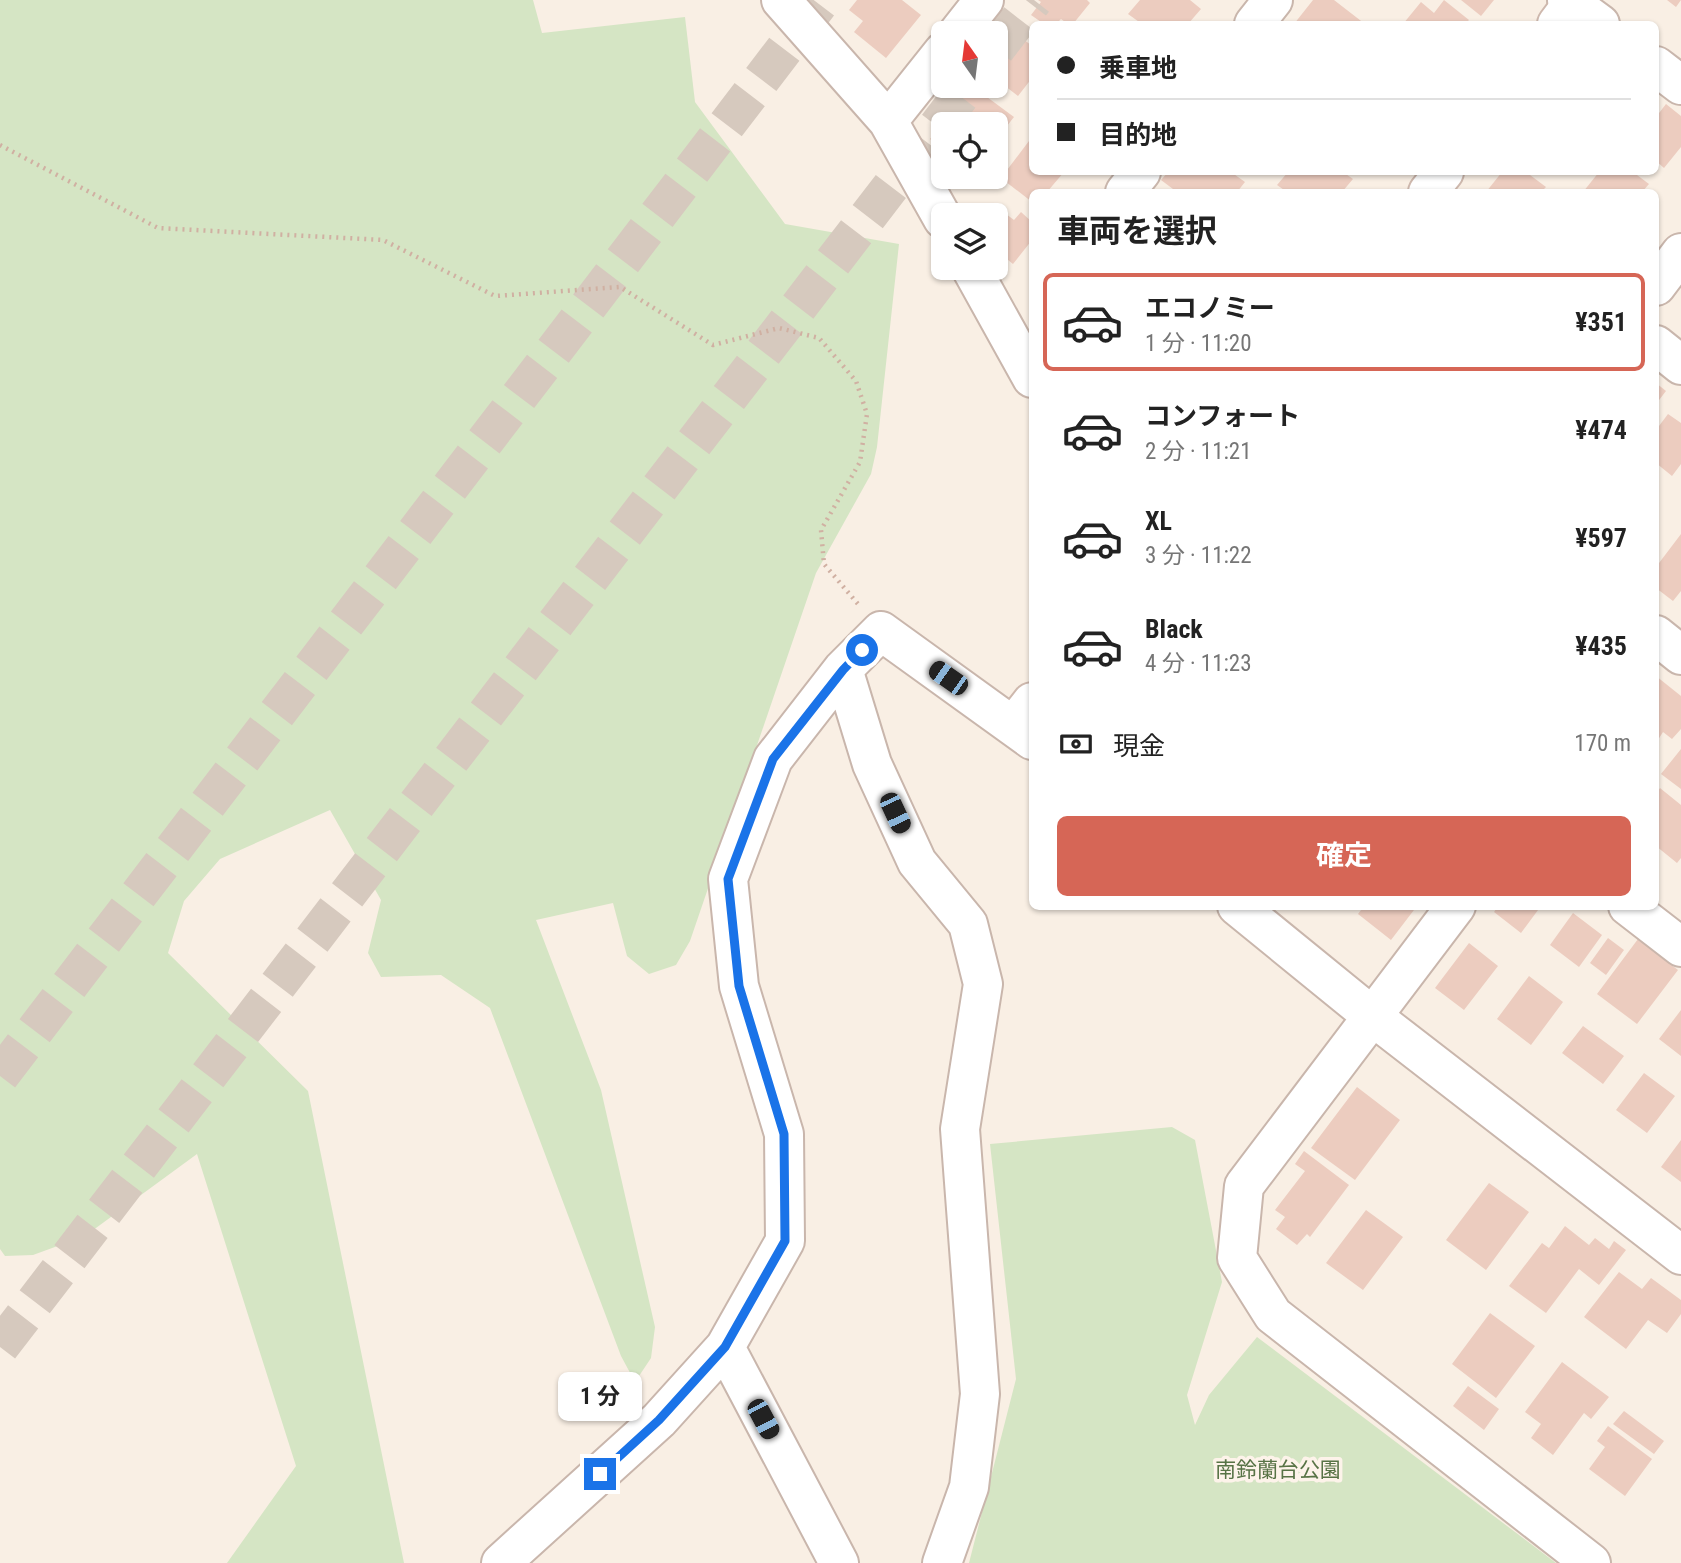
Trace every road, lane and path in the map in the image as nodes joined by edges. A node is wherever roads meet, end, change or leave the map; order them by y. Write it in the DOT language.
graph roads {
  1 [pos="781,0"];
  2 [pos="984,0"];
  3 [pos="1273,0"];
  4 [pos="967,21"];
  5 [pos="1256,21"];
  6 [pos="931,67"];
  7 [pos="1659,68"];
  8 [pos="1681,85"];
  9 [pos="888,121"];
  10 [pos="0,145"];
  11 [pos="1139,175"];
  12 [pos="1442,175"];
  13 [pos="1128,189"];
  14 [pos="1430,189"];
  15 [pos="934,203"];
  16 [pos="1681,253"];
  17 [pos="981,280"];
  18 [pos="1659,282"];
  19 [pos="1022,327"];
  20 [pos="1659,347"];
  21 [pos="1029,363"];
  22 [pos="1681,365"];
  23 [pos="881,631"];
  24 [pos="1659,637"];
  25 [pos="1681,654"];
  26 [pos="843,670"];
  27 [pos="1026,723"];
  28 [pos="1242,910"];
  29 [pos="1453,910"];
  30 [pos="1633,910"];
  31 [pos="1681,947"];
  32 [pos="1372,1016"];
  33 [pos="1681,1255"];
  34 [pos="725,1347"];
  35 [pos="501,1563"];
  36 [pos="839,1563"];
  37 [pos="942,1563"];
  38 [pos="1591,1563"];
  1 -- 9 [label="street"];
  2 -- 4 [label="street"];
  3 -- 5 [label="street"];
  6 -- 9 [label="street"];
  7 -- 8 [label="street"];
  9 -- 15 [label="street"];
  10 -- 23 [label="path"];
  11 -- 13 [label="street"];
  12 -- 14 [label="street"];
  16 -- 18 [label="street"];
  17 -- 19 [label="street"];
  19 -- 21 [label="street"];
  20 -- 22 [label="street"];
  23 -- 26 [label="street"];
  23 -- 27 [label="street"];
  24 -- 25 [label="street"];
  26 -- 34 [label="street"];
  26 -- 37 [label="street"];
  28 -- 32 [label="street"];
  29 -- 32 [label="street"];
  30 -- 31 [label="street"];
  32 -- 33 [label="street"];
  32 -- 38 [label="street"];
  34 -- 35 [label="street"];
  34 -- 36 [label="street"];
}
